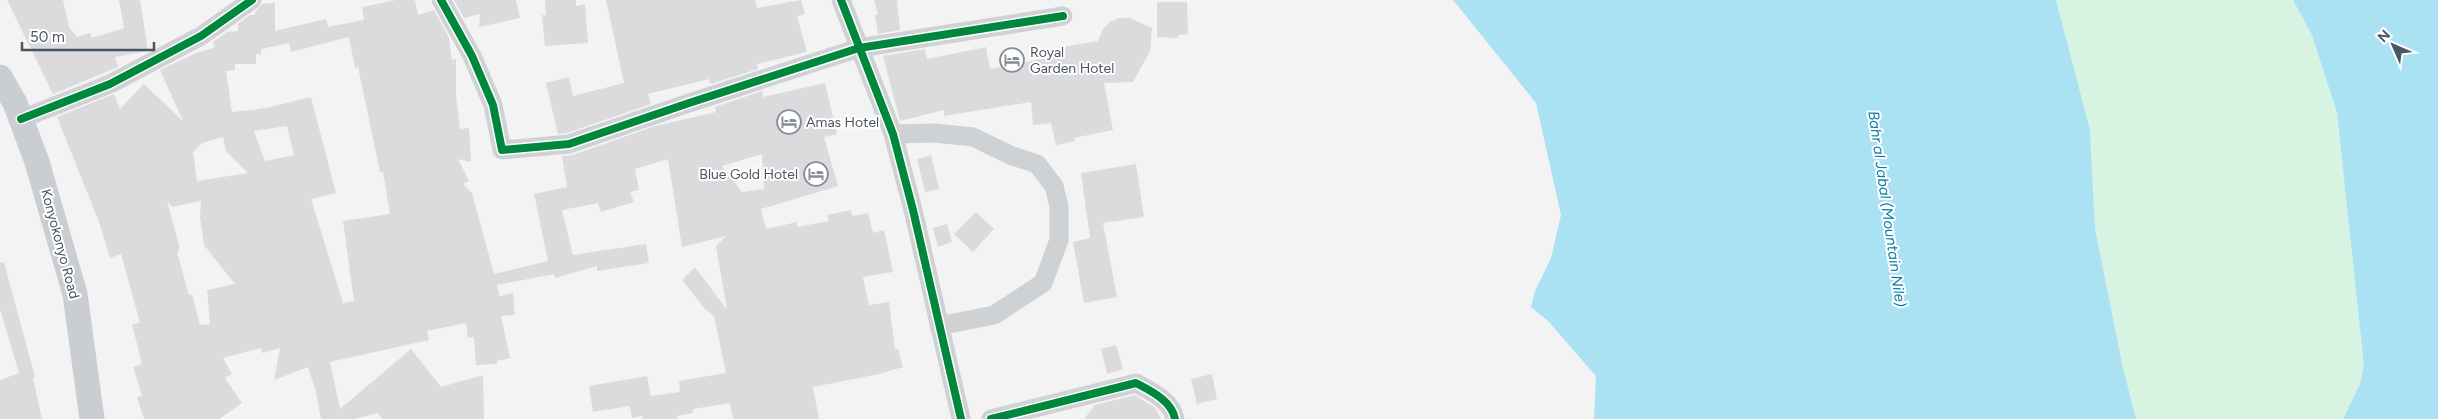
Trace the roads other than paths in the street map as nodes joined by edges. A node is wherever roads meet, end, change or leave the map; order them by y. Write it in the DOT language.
graph roads {
  1 [pos="252,0"];
  2 [pos="441,0"];
  3 [pos="841,0"];
  4 [pos="1063,16"];
  5 [pos="859,48"];
  6 [pos="0,77"];
  7 [pos="21,119"];
  8 [pos="893,134"];
  9 [pos="939,326"];
  10 [pos="92,419"];
  11 [pos="961,419"];
  12 [pos="991,419"];
  13 [pos="1175,419"];
  1 -- 7 [label="street"];
  2 -- 5 [label="street"];
  3 -- 5 [label="street"];
  4 -- 5 [label="street"];
  5 -- 8 [label="street"];
  6 -- 7 [label="main road, Konyokonyo Road"];
  7 -- 10 [label="main road, Konyokonyo Road"];
  8 -- 9 [label="street"];
  8 -- 9 [label="street"];
  9 -- 11 [label="street"];
  12 -- 13 [label="street"];
}
